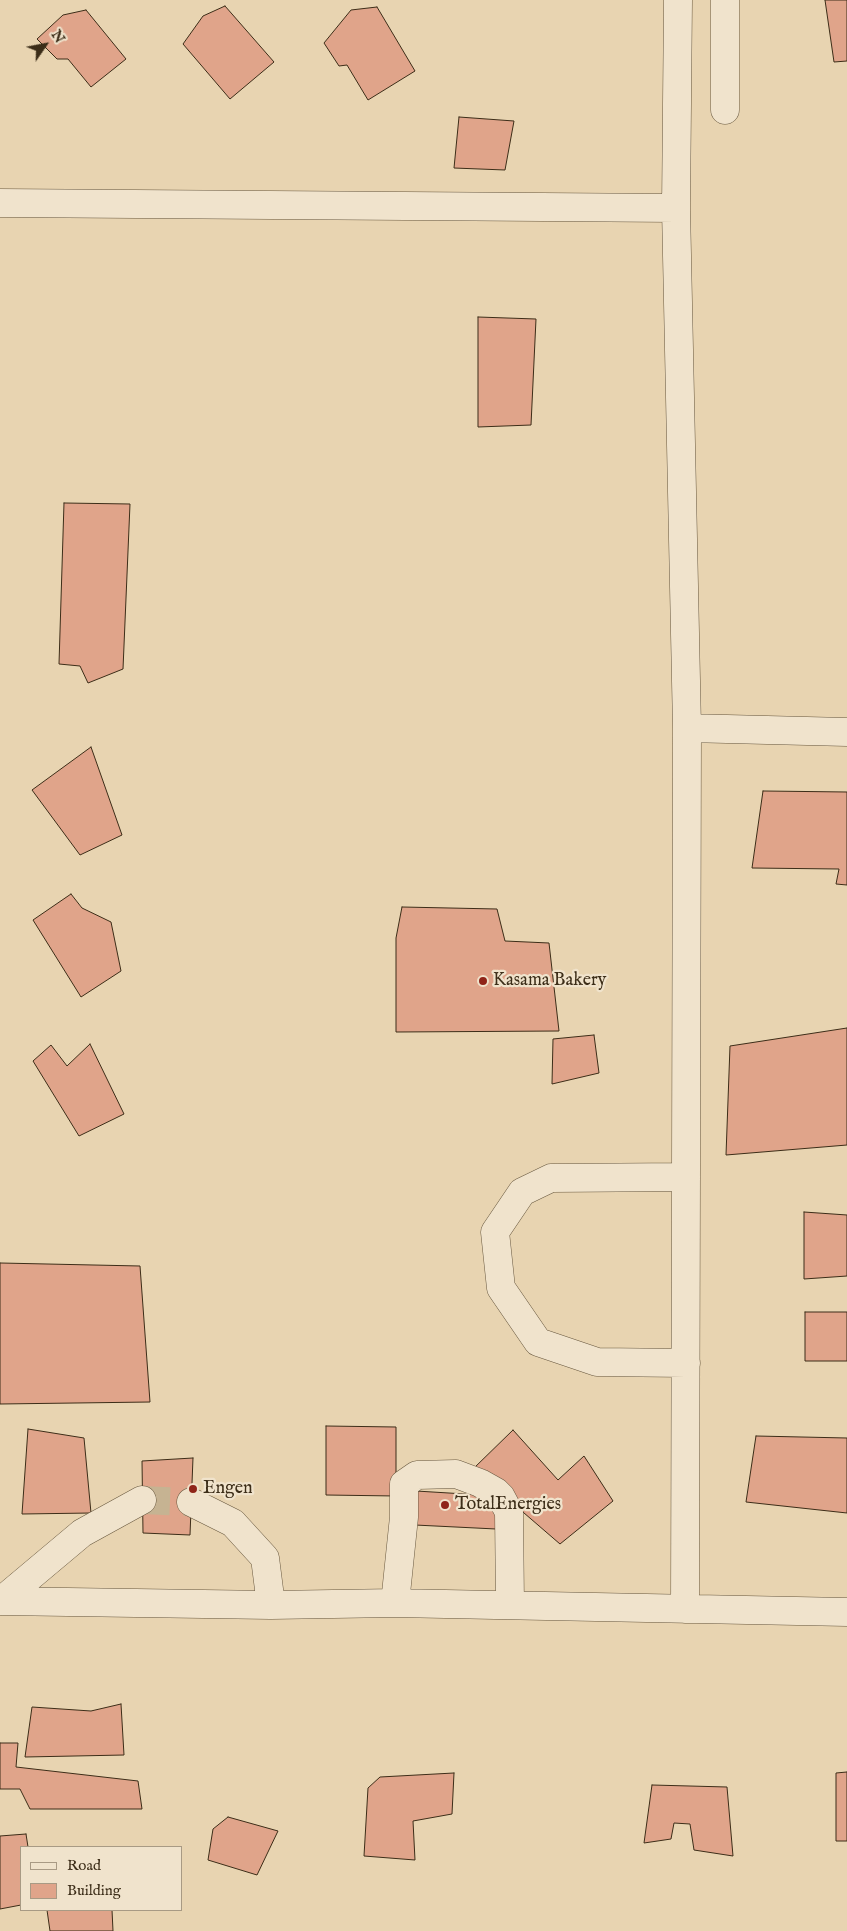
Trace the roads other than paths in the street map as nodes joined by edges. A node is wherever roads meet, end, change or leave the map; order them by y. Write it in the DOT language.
graph roads {
  1 [pos="678,0"];
  2 [pos="725,0"];
  3 [pos="725,110"];
  4 [pos="0,203"];
  5 [pos="676,208"];
  6 [pos="687,728"];
  7 [pos="847,732"];
  8 [pos="686,1177"];
  9 [pos="686,1363"];
  10 [pos="142,1500"];
  11 [pos="191,1502"];
  12 [pos="1,1601"];
  13 [pos="395,1603"];
  14 [pos="271,1604"];
  15 [pos="510,1605"];
  16 [pos="686,1609"];
  17 [pos="847,1612"];
  1 -- 5 [label="street"];
  2 -- 3 [label="street"];
  4 -- 5 [label="street"];
  5 -- 6 [label="street"];
  6 -- 7 [label="street"];
  6 -- 8 [label="street"];
  8 -- 9 [label="street"];
  8 -- 9 [label="street"];
  9 -- 16 [label="street"];
  10 -- 12 [label="street"];
  11 -- 14 [label="street"];
  12 -- 14 [label="street"];
  13 -- 14 [label="street"];
  13 -- 15 [label="street"];
  13 -- 15 [label="street"];
  15 -- 16 [label="street"];
  16 -- 17 [label="street"];
}
